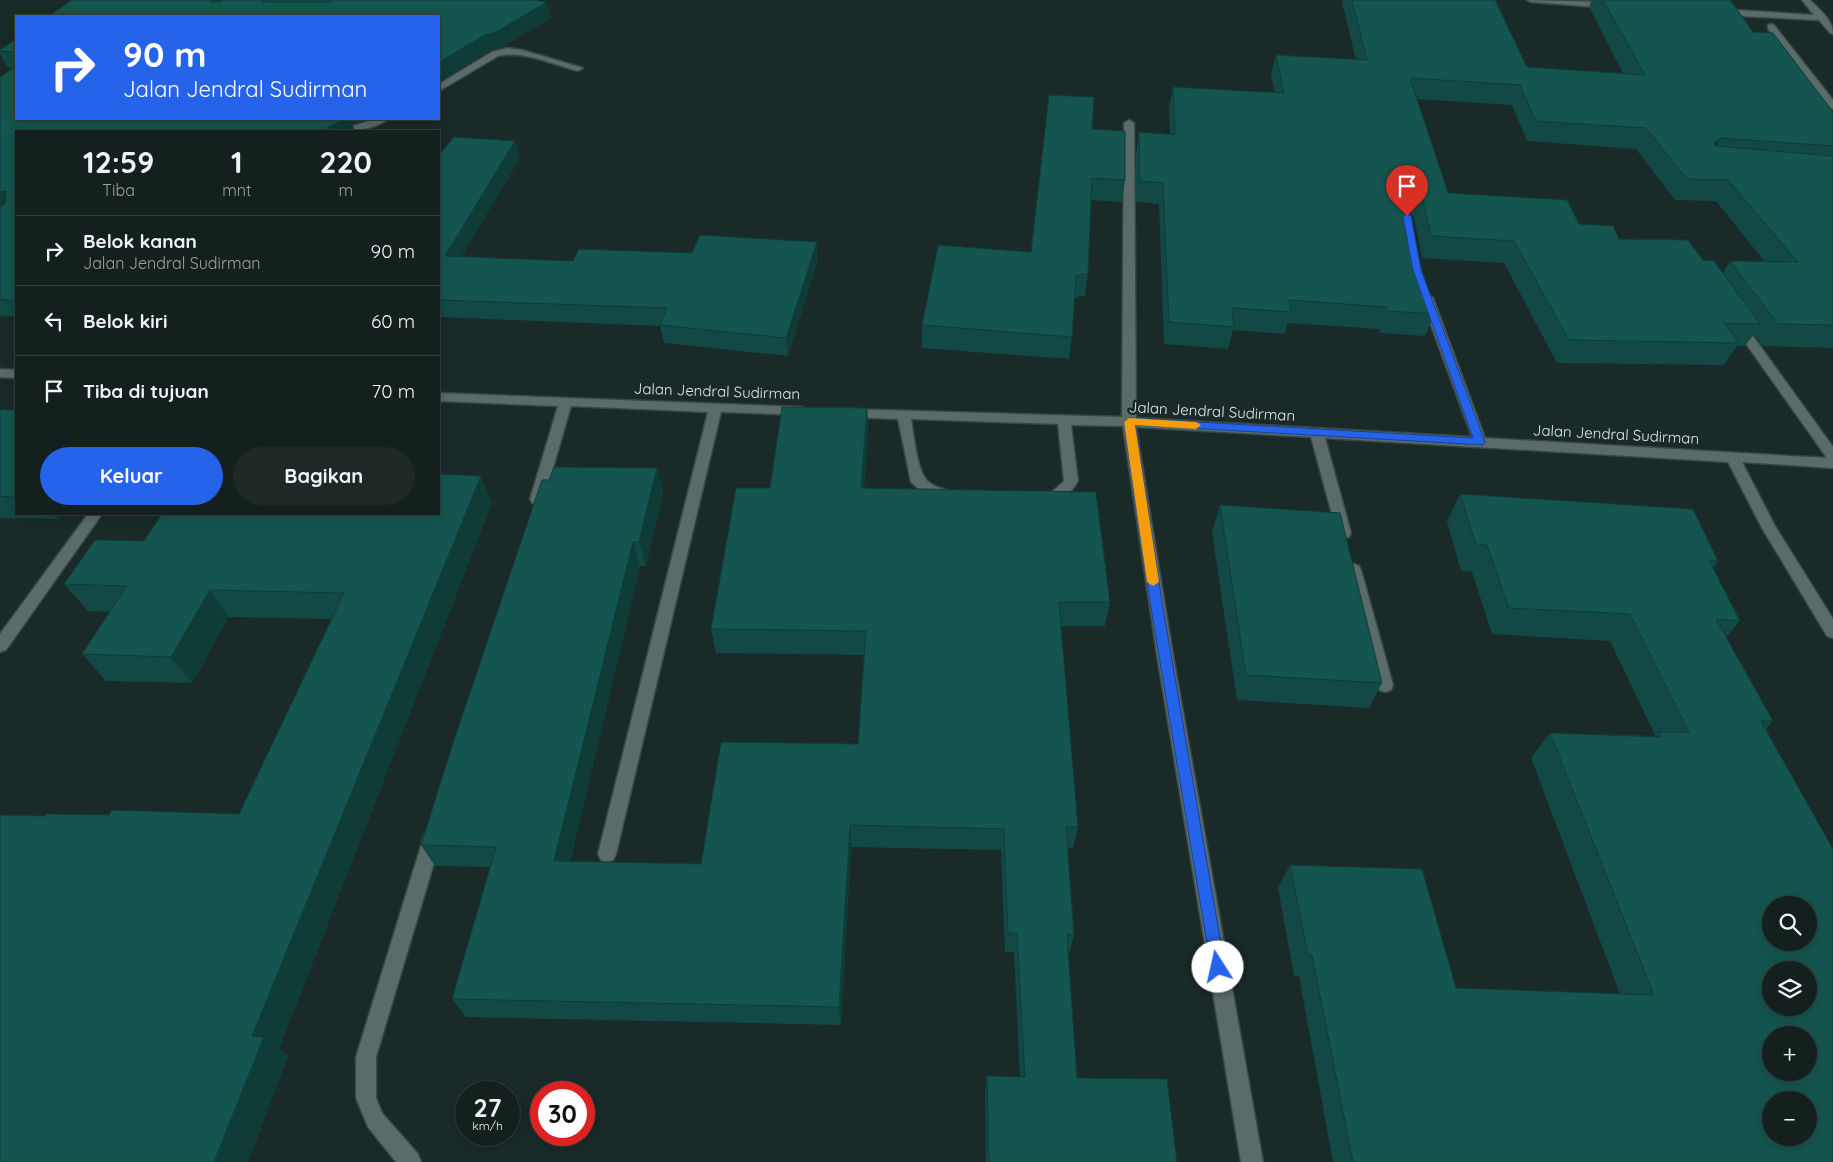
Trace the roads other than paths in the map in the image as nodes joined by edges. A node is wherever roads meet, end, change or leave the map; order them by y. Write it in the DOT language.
graph roads {
  1 [pos="1531,0"];
  2 [pos="1806,0"];
  3 [pos="1619,6"];
  4 [pos="1706,11"];
  5 [pos="1822,18"];
  6 [pos="1771,27"];
  7 [pos="1833,31"];
  8 [pos="578,68"];
  9 [pos="440,87"];
  10 [pos="1833,106"];
  11 [pos="381,120"];
  12 [pos="1129,123"];
  13 [pos="325,127"];
  14 [pos="354,130"];
  15 [pos="354,130"];
  16 [pos="1424,288"];
  17 [pos="1729,311"];
  18 [pos="0,373"];
  19 [pos="15,374"];
  20 [pos="440,397"];
  21 [pos="566,402"];
  22 [pos="715,408"];
  23 [pos="814,411"];
  24 [pos="834,412"];
  25 [pos="904,415"];
  26 [pos="1064,421"];
  27 [pos="1129,422"];
  28 [pos="1317,433"];
  29 [pos="1480,442"];
  30 [pos="1833,457"];
  31 [pos="1732,458"];
  32 [pos="1833,463"];
  33 [pos="956,496"];
  34 [pos="1033,497"];
  35 [pos="94,515"];
  36 [pos="532,516"];
  37 [pos="1816,602"];
  38 [pos="1833,603"];
  39 [pos="1833,632"];
  40 [pos="0,646"];
  41 [pos="1385,685"];
  42 [pos="438,820"];
  43 [pos="606,854"];
  44 [pos="410,1162"];
  45 [pos="1252,1162"];
  1 -- 3 [label="street"];
  2 -- 5 [label="street"];
  4 -- 5 [label="street"];
  5 -- 7 [label="street"];
  6 -- 10 [label="street"];
  8 -- 9 [label="street"];
  11 -- 15 [label="street"];
  12 -- 27 [label="street"];
  13 -- 14 [label="street"];
  16 -- 29 [label="street"];
  17 -- 30 [label="street"];
  18 -- 19 [label="street"];
  20 -- 21 [label="street, Jalan Jendral Sudirman"];
  21 -- 22 [label="street, Jalan Jendral Sudirman"];
  21 -- 36 [label="street"];
  22 -- 23 [label="street, Jalan Jendral Sudirman"];
  22 -- 43 [label="street"];
  24 -- 25 [label="street, Jalan Jendral Sudirman"];
  25 -- 26 [label="street, Jalan Jendral Sudirman"];
  25 -- 33 [label="street"];
  26 -- 27 [label="street, Jalan Jendral Sudirman"];
  26 -- 34 [label="street"];
  27 -- 28 [label="street, Jalan Jendral Sudirman"];
  27 -- 45 [label="street"];
  28 -- 29 [label="street, Jalan Jendral Sudirman"];
  28 -- 41 [label="street"];
  29 -- 31 [label="street, Jalan Jendral Sudirman"];
  31 -- 32 [label="street, Jalan Jendral Sudirman"];
  31 -- 37 [label="street"];
  35 -- 40 [label="street"];
  37 -- 38 [label="street"];
  37 -- 39 [label="street"];
  42 -- 44 [label="street"];
}
